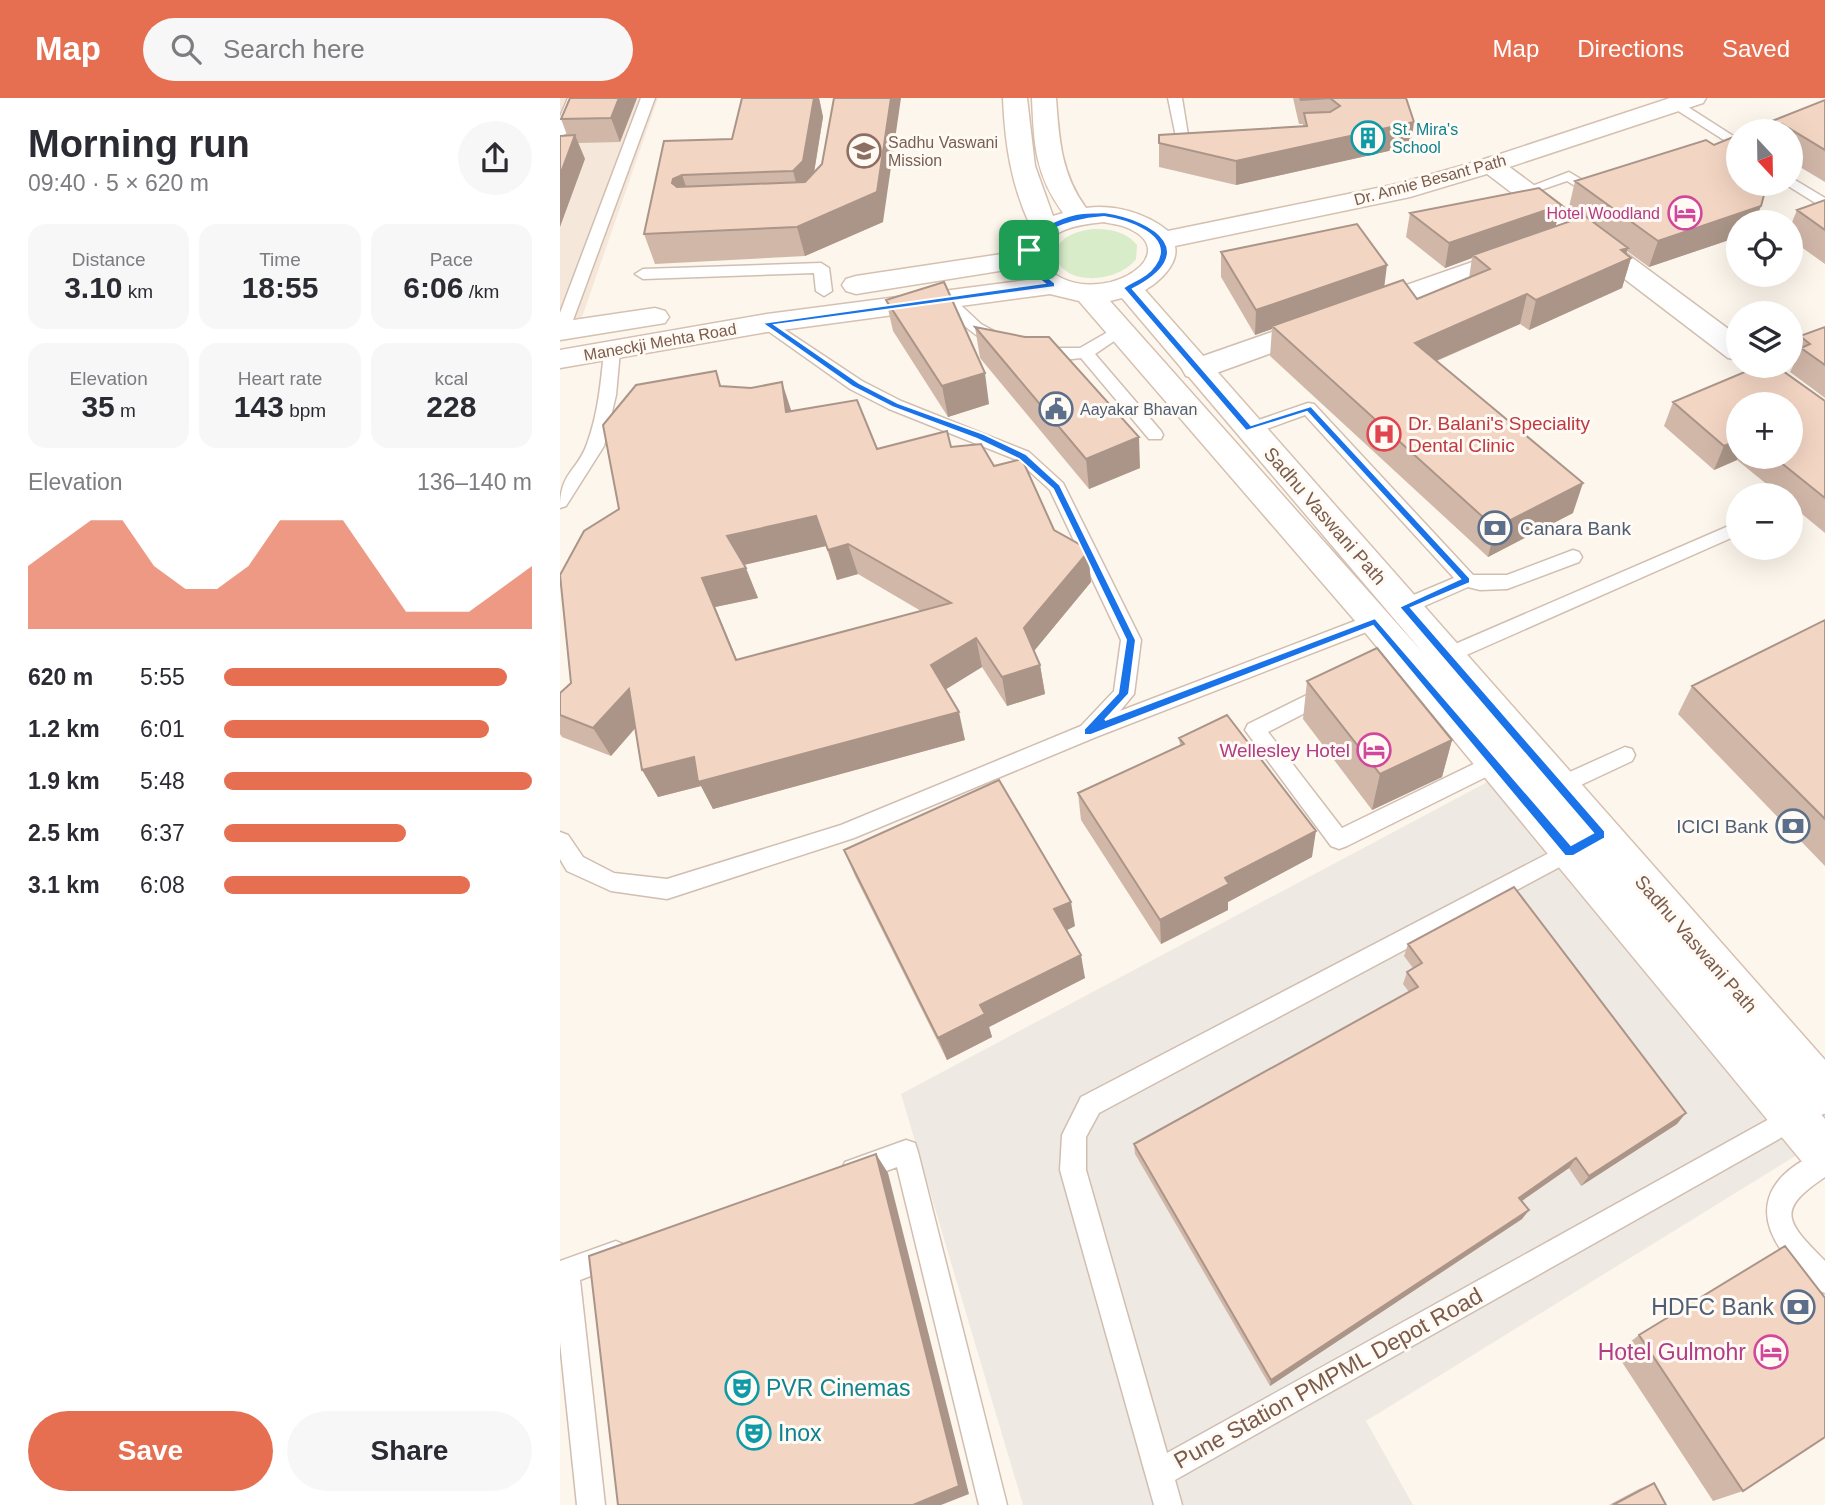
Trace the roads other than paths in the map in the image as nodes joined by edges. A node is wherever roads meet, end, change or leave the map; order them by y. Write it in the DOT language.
graph roads {
  1 [pos="575,98"];
  2 [pos="648,98"];
  3 [pos="1015,98"];
  4 [pos="1044,98"];
  5 [pos="1175,98"];
  6 [pos="1685,101"];
  7 [pos="560,133"];
  8 [pos="1726,135"];
  9 [pos="1222,136"];
  10 [pos="1491,165"];
  11 [pos="1619,174"];
  12 [pos="1803,190"];
  13 [pos="1526,191"];
  14 [pos="1825,205"];
  15 [pos="1078,216"];
  16 [pos="1046,229"];
  17 [pos="1581,232"];
  18 [pos="1161,241"];
  19 [pos="1029,258"];
  20 [pos="643,274"];
  21 [pos="1052,285"];
  22 [pos="1128,288"];
  23 [pos="824,290"];
  24 [pos="1088,293"];
  25 [pos="946,299"];
  26 [pos="767,323"];
  27 [pos="1120,330"];
  28 [pos="560,340"];
  29 [pos="1726,342"];
  30 [pos="612,351"];
  31 [pos="1086,354"];
  32 [pos="1197,369"];
  33 [pos="1250,429"];
  34 [pos="1155,435"];
  35 [pos="560,502"];
  36 [pos="1726,533"];
  37 [pos="1573,557"];
  38 [pos="1466,580"];
  39 [pos="1389,614"];
  40 [pos="1446,656"];
  41 [pos="1350,682"];
  42 [pos="1087,732"];
  43 [pos="1625,755"];
  44 [pos="1495,763"];
  45 [pos="1559,786"];
  46 [pos="560,841"];
  47 [pos="1585,843"];
  48 [pos="1814,1103"];
  49 [pos="1825,1154"];
  50 [pos="1825,1162"];
  51 [pos="827,1180"];
  52 [pos="644,1244"];
  53 [pos="1825,1280"];
  54 [pos="1158,1474"];
  55 [pos="592,1505"];
  56 [pos="993,1505"];
  57 [pos="1168,1505"];
  1 -- 7 [label="lane"];
  2 -- 28 [label="lane"];
  3 -- 16 [label="main road"];
  4 -- 15 [label="main road"];
  5 -- 9 [label="lane"];
  6 -- 8 [label="lane"];
  6 -- 10 [label="main road, Dr. Annie Besant Path"];
  10 -- 13 [label="main road"];
  10 -- 18 [label="main road, Dr. Annie Besant Path"];
  11 -- 13 [label="lane"];
  12 -- 14 [label="lane"];
  13 -- 17 [label="main road"];
  15 -- 16 [label="main road"];
  15 -- 18 [label="main road"];
  16 -- 19 [label="main road"];
  17 -- 29 [label="main road"];
  17 -- 32 [label="main road"];
  18 -- 22 [label="main road"];
  19 -- 21 [label="main road"];
  19 -- 23 [label="main road, Maneckji Mehta Road"];
  20 -- 23 [label="lane"];
  21 -- 24 [label="main road"];
  21 -- 25 [label="main road, Maneckji Mehta Road"];
  22 -- 24 [label="main road"];
  22 -- 32 [label="main road, Sadhu Vaswani Path"];
  23 -- 28 [label="main road, Maneckji Mehta Road"];
  24 -- 27 [label="main road"];
  25 -- 26 [label="main road, Maneckji Mehta Road"];
  25 -- 31 [label="lane"];
  26 -- 30 [label="main road, Maneckji Mehta Road"];
  26 -- 42 [label="lane"];
  27 -- 31 [label="lane"];
  27 -- 39 [label="main road"];
  28 -- 30 [label="main road, Maneckji Mehta Road"];
  30 -- 35 [label="lane"];
  31 -- 34 [label="lane"];
  32 -- 33 [label="main road, Sadhu Vaswani Path"];
  33 -- 38 [label="lane"];
  33 -- 39 [label="main road, Sadhu Vaswani Path"];
  36 -- 40 [label="lane"];
  37 -- 38 [label="lane"];
  38 -- 39 [label="lane"];
  39 -- 40 [label="main road, Sadhu Vaswani Path"];
  39 -- 42 [label="lane"];
  39 -- 44 [label="main road"];
  40 -- 45 [label="main road, Sadhu Vaswani Path"];
  41 -- 44 [label="lane"];
  42 -- 46 [label="lane"];
  43 -- 45 [label="lane"];
  44 -- 47 [label="main road"];
  45 -- 47 [label="main road, Sadhu Vaswani Path"];
  47 -- 48 [label="main road"];
  47 -- 54 [label="lane, Pune Station PMPML Depot Road"];
  48 -- 49 [label="main road"];
  48 -- 54 [label="lane, Pune Station PMPML Depot Road"];
  50 -- 53 [label="lane"];
  51 -- 56 [label="lane"];
  52 -- 55 [label="lane"];
  54 -- 57 [label="lane"];
}
